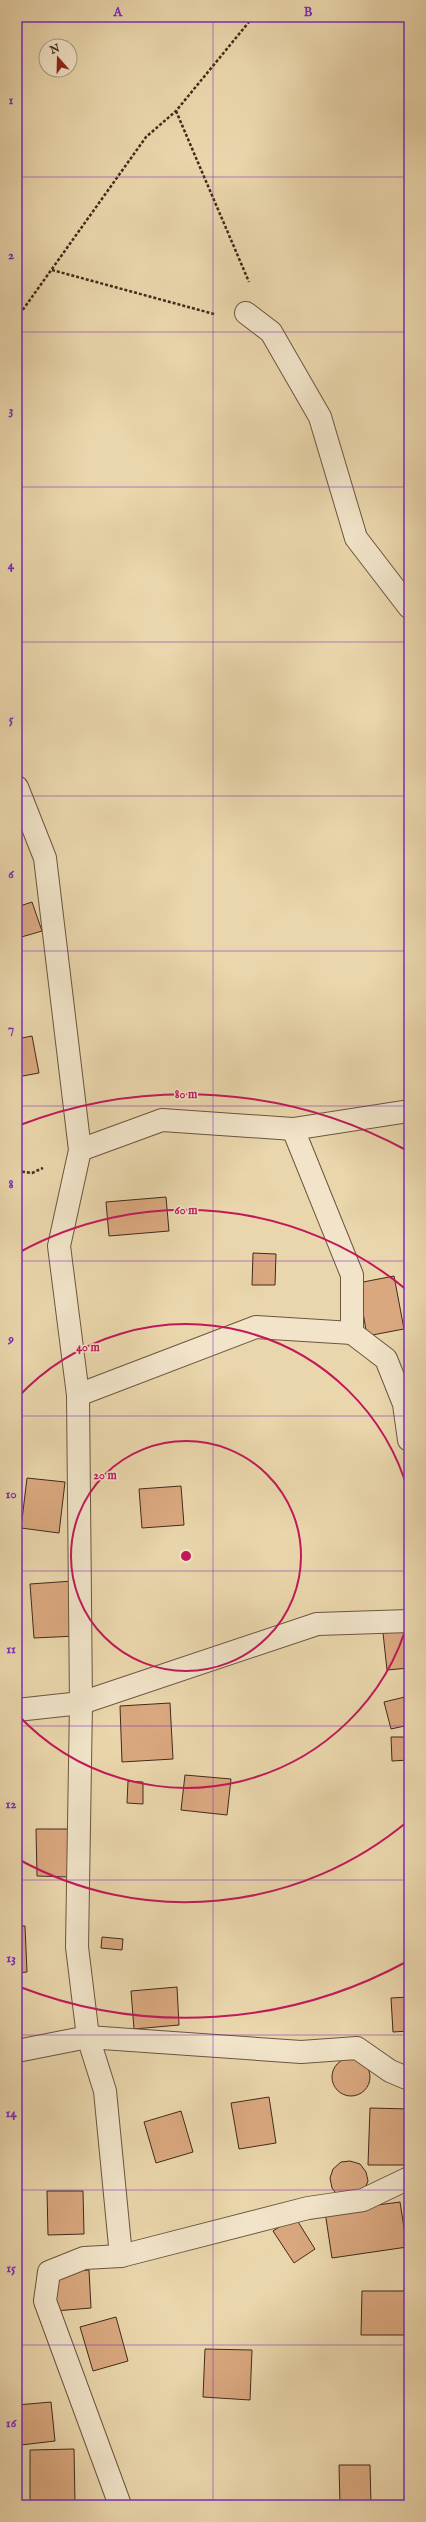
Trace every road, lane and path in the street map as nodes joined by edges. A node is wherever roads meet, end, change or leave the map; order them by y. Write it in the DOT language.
graph roads {
  1 [pos="253,17"];
  2 [pos="176,111"];
  3 [pos="52,270"];
  4 [pos="246,313"];
  5 [pos="17,318"];
  6 [pos="409,607"];
  7 [pos="17,787"];
  8 [pos="409,1111"];
  9 [pos="294,1129"];
  10 [pos="80,1150"];
  11 [pos="352,1333"];
  12 [pos="78,1395"];
  13 [pos="409,1440"];
  14 [pos="409,1621"];
  15 [pos="81,1703"];
  16 [pos="17,1710"];
  17 [pos="88,2037"];
  18 [pos="17,2051"];
  19 [pos="409,2079"];
  20 [pos="409,2178"];
  21 [pos="122,2256"];
  22 [pos="120,2505"];
  1 -- 2 [label="path"];
  2 -- 3 [label="path"];
  2 -- 4 [label="path"];
  3 -- 4 [label="path"];
  3 -- 5 [label="path"];
  4 -- 6 [label="street"];
  7 -- 10 [label="street"];
  8 -- 9 [label="street"];
  9 -- 10 [label="street"];
  9 -- 11 [label="street"];
  10 -- 12 [label="street"];
  11 -- 12 [label="street"];
  11 -- 13 [label="street"];
  12 -- 15 [label="street"];
  14 -- 15 [label="street"];
  15 -- 16 [label="street"];
  15 -- 17 [label="street"];
  17 -- 18 [label="street"];
  17 -- 19 [label="street"];
  17 -- 21 [label="street"];
  20 -- 21 [label="street"];
  21 -- 22 [label="street"];
}
